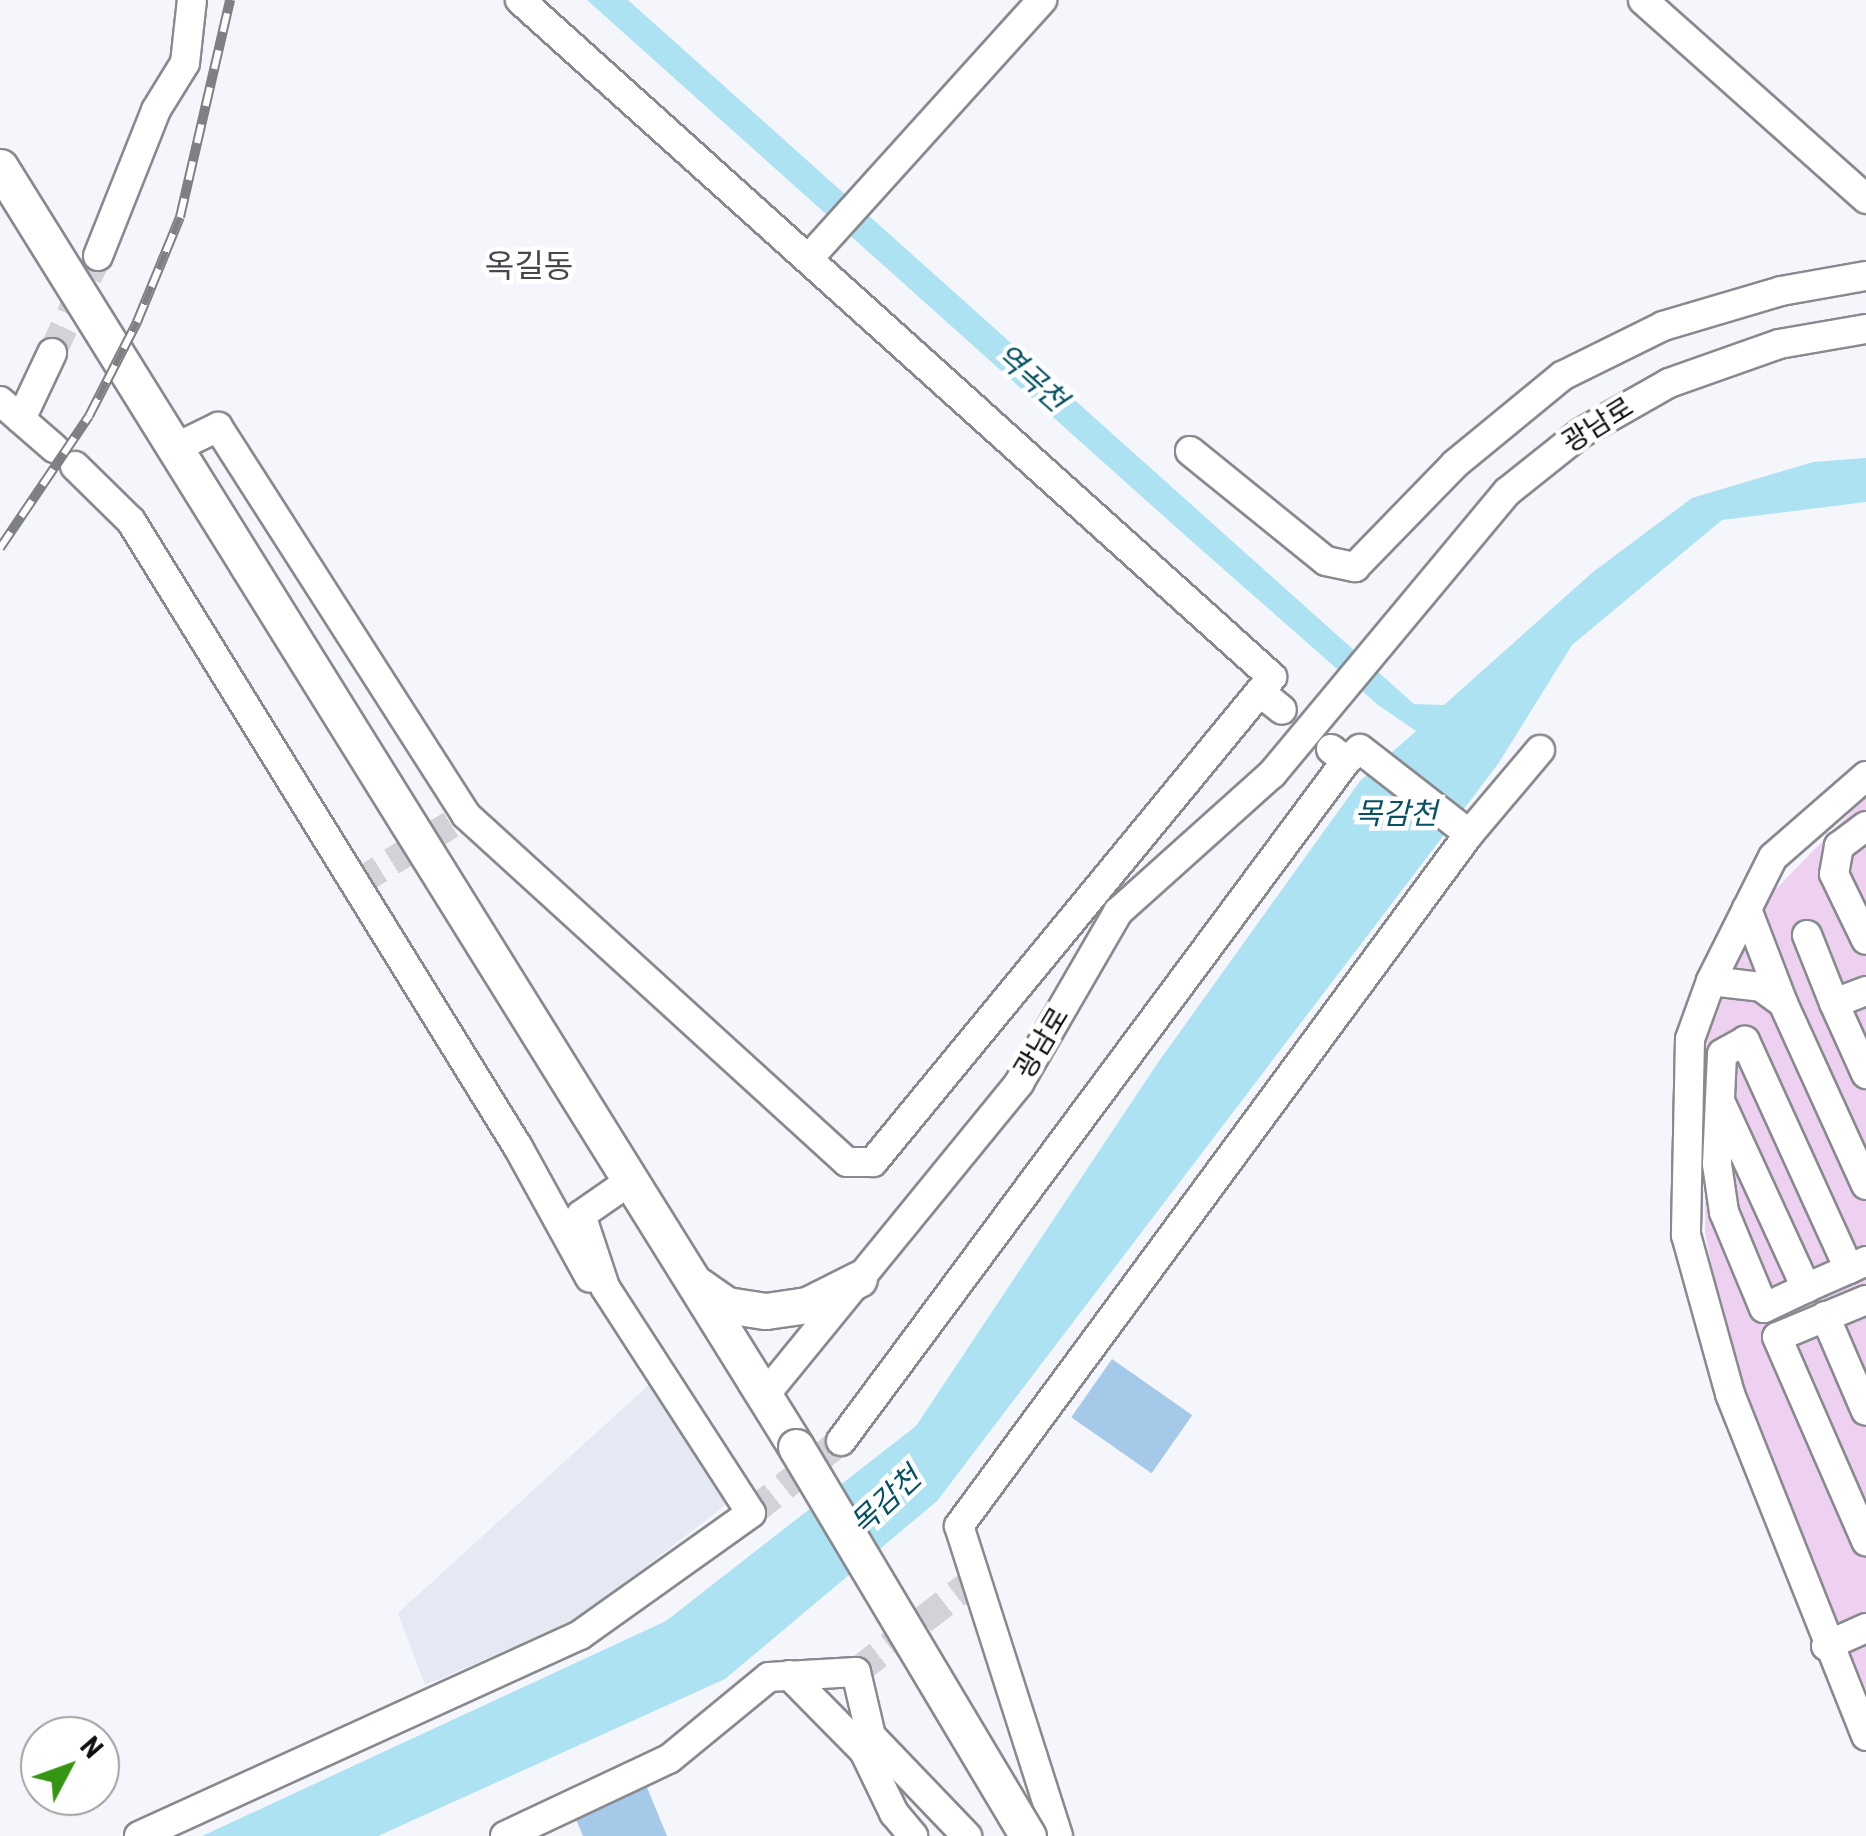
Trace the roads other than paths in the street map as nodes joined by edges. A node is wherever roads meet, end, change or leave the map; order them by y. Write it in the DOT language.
graph roads {
  1 [pos="192,0"];
  2 [pos="520,0"];
  3 [pos="1042,0"];
  4 [pos="1644,0"];
  5 [pos="0,167"];
  6 [pos="1866,198"];
  7 [pos="98,256"];
  8 [pos="809,258"];
  9 [pos="1866,276"];
  10 [pos="1866,329"];
  11 [pos="52,352"];
  12 [pos="11,410"];
  13 [pos="175,448"];
  14 [pos="1190,451"];
  15 [pos="1260,692"];
  16 [pos="1282,710"];
  17 [pos="1540,750"];
  18 [pos="1866,776"];
  19 [pos="1866,826"];
  20 [pos="1469,834"];
  21 [pos="1747,908"];
  22 [pos="1807,935"];
  23 [pos="1866,940"];
  24 [pos="1710,980"];
  25 [pos="1866,991"];
  26 [pos="1782,1003"];
  27 [pos="1834,1003"];
  28 [pos="1866,1074"];
  29 [pos="1720,1100"];
  30 [pos="518,1147"];
  31 [pos="630,1182"];
  32 [pos="1866,1185"];
  33 [pos="581,1214"];
  34 [pos="1858,1265"];
  35 [pos="690,1278"];
  36 [pos="858,1280"];
  37 [pos="1806,1288"];
  38 [pos="1866,1300"];
  39 [pos="1825,1316"];
  40 [pos="627,1320"];
  41 [pos="764,1396"];
  42 [pos="1866,1411"];
  43 [pos="842,1441"];
  44 [pos="1866,1540"];
  45 [pos="1866,1628"];
  46 [pos="1826,1646"];
  47 [pos="789,1676"];
  48 [pos="1866,1736"];
  49 [pos="876,1753"];
  50 [pos="140,1836"];
  51 [pos="505,1836"];
  52 [pos="913,1836"];
  53 [pos="967,1836"];
  54 [pos="1028,1836"];
  55 [pos="1058,1836"];
  1 -- 7 [label="street"];
  2 -- 8 [label="street"];
  3 -- 8 [label="street"];
  4 -- 6 [label="street"];
  5 -- 13 [label="main road"];
  8 -- 15 [label="street"];
  9 -- 14 [label="street"];
  10 -- 36 [label="street, 광남로"];
  11 -- 12 [label="street"];
  12 -- 30 [label="street"];
  13 -- 15 [label="street"];
  13 -- 31 [label="main road"];
  15 -- 16 [label="street"];
  17 -- 20 [label="street"];
  18 -- 21 [label="street"];
  19 -- 23 [label="street"];
  20 -- 43 [label="street"];
  20 -- 55 [label="street"];
  21 -- 24 [label="street"];
  21 -- 26 [label="street"];
  22 -- 27 [label="street"];
  24 -- 26 [label="street"];
  24 -- 46 [label="street"];
  25 -- 27 [label="street"];
  26 -- 32 [label="street"];
  27 -- 28 [label="street"];
  29 -- 34 [label="street"];
  29 -- 37 [label="street"];
  29 -- 37 [label="street"];
  30 -- 33 [label="street"];
  30 -- 40 [label="street"];
  31 -- 33 [label="street"];
  31 -- 35 [label="main road"];
  33 -- 40 [label="street"];
  34 -- 37 [label="street"];
  35 -- 36 [label="main road"];
  35 -- 41 [label="main road"];
  36 -- 41 [label="street, 광남로"];
  38 -- 39 [label="street"];
  39 -- 42 [label="street"];
  39 -- 44 [label="street"];
  40 -- 50 [label="street"];
  41 -- 54 [label="main road, bridge"];
  45 -- 46 [label="street"];
  46 -- 48 [label="street"];
  47 -- 49 [label="street"];
  47 -- 49 [label="street"];
  47 -- 51 [label="street"];
  49 -- 52 [label="street"];
  49 -- 53 [label="street"];
}
